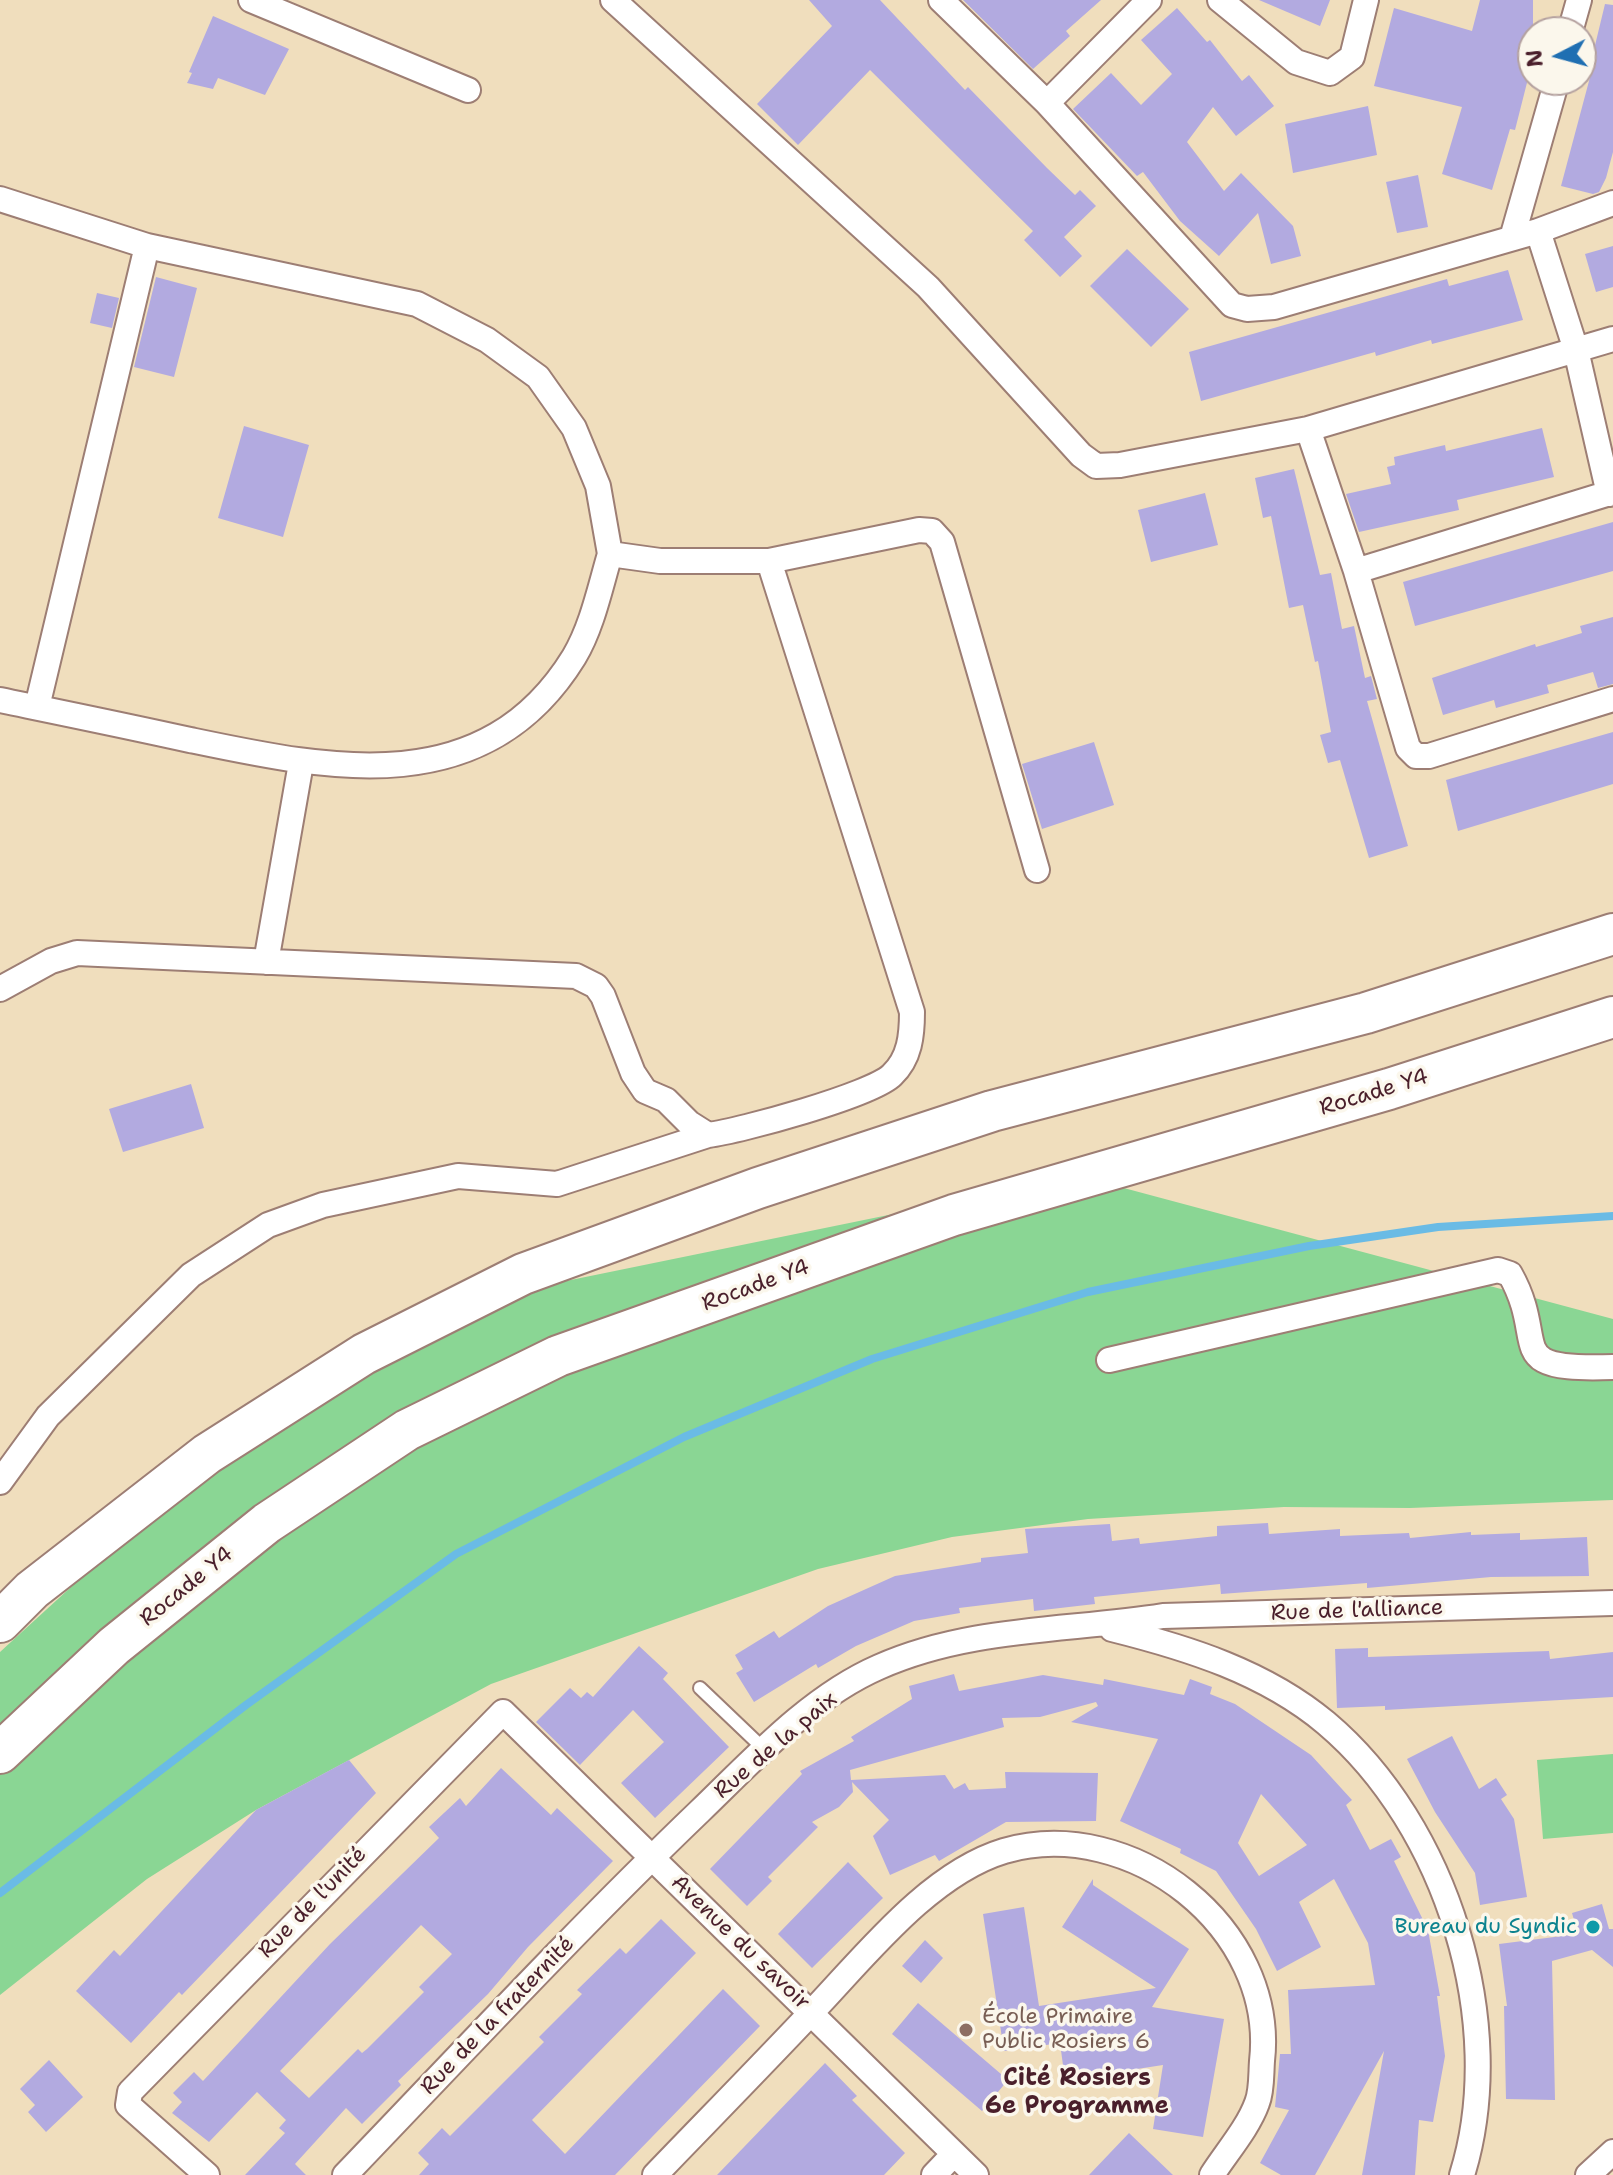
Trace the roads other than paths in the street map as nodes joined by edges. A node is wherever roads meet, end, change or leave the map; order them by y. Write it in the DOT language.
graph roads {
  1 [pos="251,0"];
  2 [pos="613,0"];
  3 [pos="941,0"];
  4 [pos="1149,0"];
  5 [pos="1220,0"];
  6 [pos="1366,0"];
  7 [pos="468,90"];
  8 [pos="1552,96"];
  9 [pos="1047,103"];
  10 [pos="0,199"];
  11 [pos="1613,203"];
  12 [pos="1538,231"];
  13 [pos="1512,238"];
  14 [pos="147,246"];
  15 [pos="1613,339"];
  16 [pos="1576,350"];
  17 [pos="1308,429"];
  18 [pos="1611,493"];
  19 [pos="610,554"];
  20 [pos="769,561"];
  21 [pos="1356,571"];
  22 [pos="1613,699"];
  23 [pos="0,700"];
  24 [pos="37,707"];
  25 [pos="301,763"];
  26 [pos="1037,870"];
  27 [pos="1613,934"];
  28 [pos="266,962"];
  29 [pos="0,989"];
  30 [pos="1613,1017"];
  31 [pos="708,1135"];
  32 [pos="1109,1360"];
  33 [pos="1613,1367"];
  34 [pos="0,1482"];
  35 [pos="1613,1603"];
  36 [pos="0,1622"];
  37 [pos="1102,1626"];
  38 [pos="700,1688"];
  39 [pos="503,1712"];
  40 [pos="765,1750"];
  41 [pos="0,1753"];
  42 [pos="652,1857"];
  43 [pos="811,2013"];
  44 [pos="1613,2152"];
  45 [pos="954,2154"];
  46 [pos="207,2175"];
  47 [pos="345,2175"];
  48 [pos="655,2175"];
  49 [pos="934,2175"];
  50 [pos="976,2175"];
  51 [pos="1212,2175"];
  52 [pos="1462,2175"];
  53 [pos="1588,2175"];
  1 -- 7 [label="street"];
  2 -- 17 [label="street"];
  3 -- 9 [label="street"];
  4 -- 9 [label="street"];
  5 -- 6 [label="street"];
  8 -- 13 [label="street"];
  9 -- 13 [label="street"];
  10 -- 14 [label="street"];
  11 -- 12 [label="street"];
  12 -- 13 [label="street"];
  12 -- 16 [label="street"];
  14 -- 19 [label="street"];
  14 -- 24 [label="street"];
  15 -- 16 [label="street"];
  16 -- 17 [label="street"];
  16 -- 18 [label="street"];
  17 -- 21 [label="street"];
  18 -- 21 [label="street"];
  19 -- 20 [label="street"];
  19 -- 25 [label="street"];
  20 -- 26 [label="street"];
  20 -- 31 [label="street"];
  21 -- 22 [label="street"];
  23 -- 24 [label="street"];
  24 -- 25 [label="street"];
  25 -- 28 [label="street"];
  27 -- 36 [label="highway"];
  28 -- 29 [label="street"];
  28 -- 31 [label="street"];
  30 -- 41 [label="highway, Rocade Y4"];
  31 -- 34 [label="street"];
  32 -- 33 [label="street"];
  35 -- 37 [label="street, Rue de l'alliance"];
  37 -- 40 [label="street, Rue de la paix"];
  37 -- 52 [label="street"];
  38 -- 40 [label="lane"];
  39 -- 42 [label="street, Avenue du savoir"];
  39 -- 46 [label="street, Rue de l'unité"];
  40 -- 42 [label="street, Rue de la paix"];
  42 -- 43 [label="street, Avenue du savoir"];
  42 -- 47 [label="street, Rue de la fraternité"];
  43 -- 45 [label="street, Avenue du savoir"];
  43 -- 48 [label="street"];
  43 -- 51 [label="street"];
  44 -- 53 [label="street"];
  45 -- 49 [label="street"];
  45 -- 50 [label="street, Avenue du savoir"];
}
